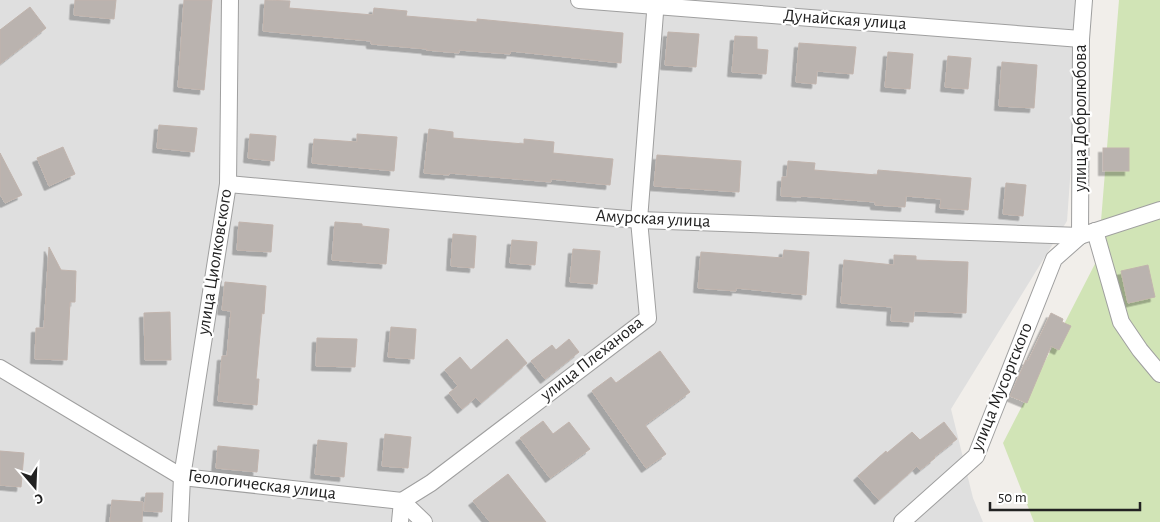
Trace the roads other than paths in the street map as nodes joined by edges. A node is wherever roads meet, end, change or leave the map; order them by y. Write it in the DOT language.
graph roads {
  1 [pos="230,0"];
  2 [pos="578,0"];
  3 [pos="1084,0"];
  4 [pos="656,3"];
  5 [pos="1081,38"];
  6 [pos="228,184"];
  7 [pos="1160,210"];
  8 [pos="638,220"];
  9 [pos="1088,233"];
  10 [pos="0,368"];
  11 [pos="1160,374"];
  12 [pos="182,477"];
  13 [pos="402,501"];
  14 [pos="180,522"];
  15 [pos="400,522"];
  16 [pos="424,522"];
  17 [pos="902,522"];
  1 -- 6 [label="street, улица Циолковского"];
  2 -- 4 [label="street, Дунайская улица"];
  3 -- 5 [label="street, улица Добролюбова"];
  4 -- 5 [label="street, Дунайская улица"];
  4 -- 8 [label="street, улица Плеханова"];
  5 -- 9 [label="street, улица Добролюбова"];
  6 -- 8 [label="street, Амурская улица"];
  6 -- 12 [label="street, улица Циолковского"];
  7 -- 9 [label="street"];
  8 -- 9 [label="street, Амурская улица"];
  8 -- 13 [label="street, улица Плеханова"];
  9 -- 11 [label="street, улица Добролюбова"];
  9 -- 17 [label="street, улица Мусоргского"];
  10 -- 12 [label="street, Геологическая улица"];
  12 -- 13 [label="street, Геологическая улица"];
  12 -- 14 [label="street, улица Циолковского"];
  13 -- 15 [label="street"];
  13 -- 16 [label="street"];
}
